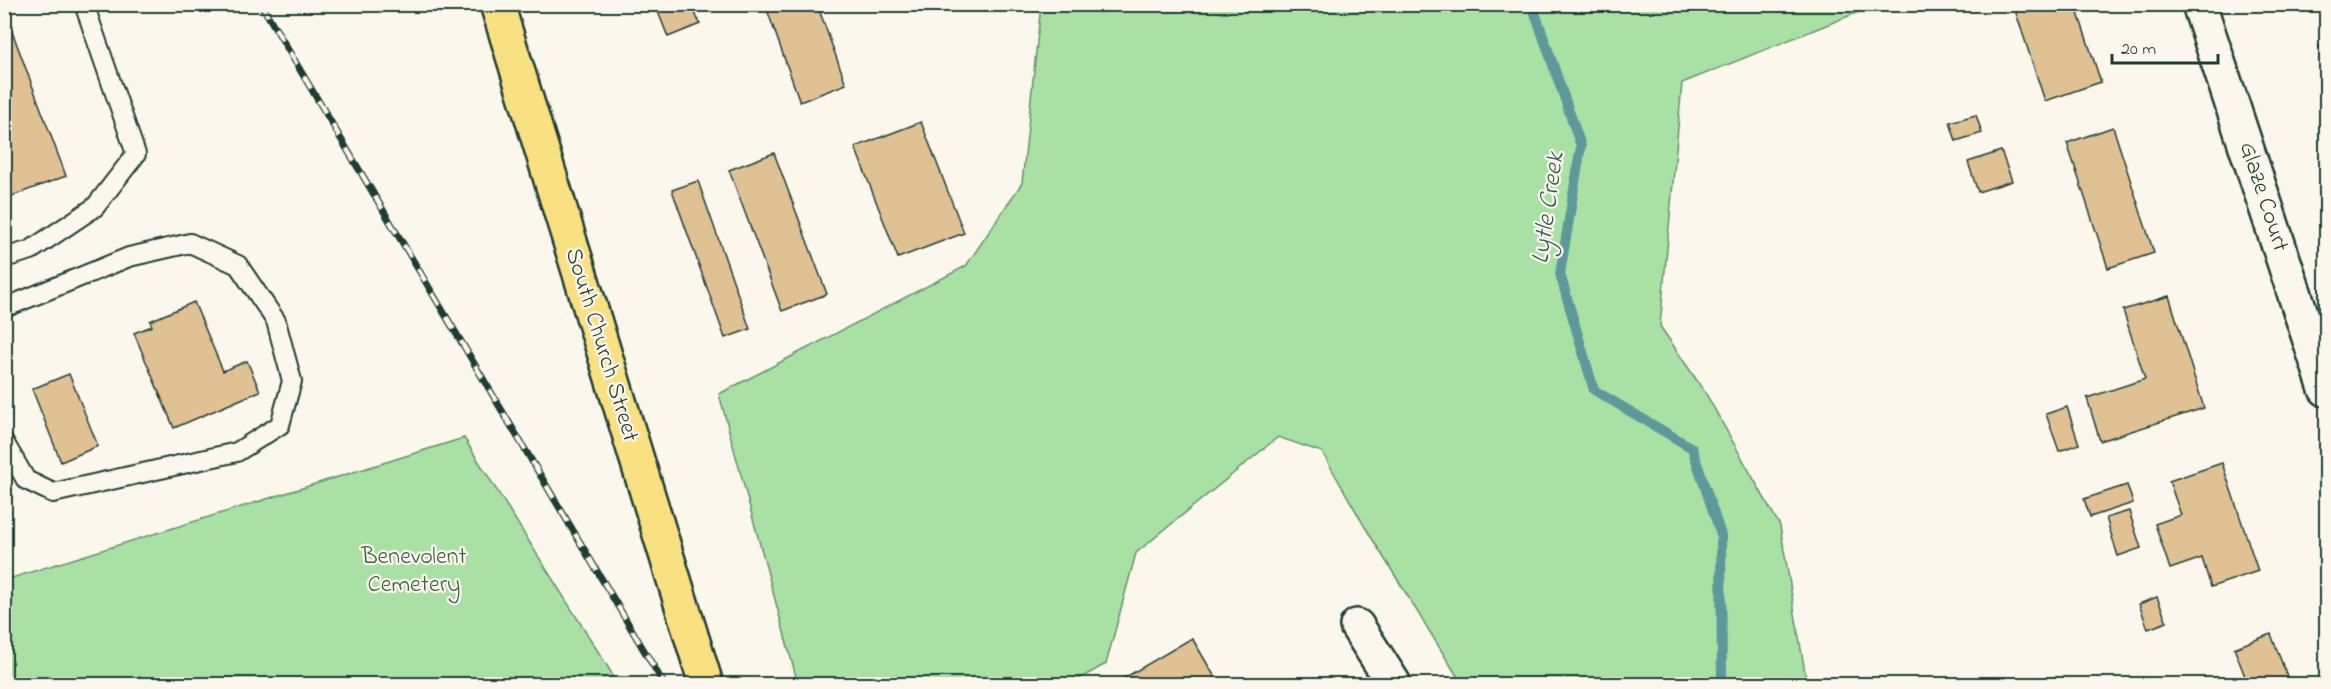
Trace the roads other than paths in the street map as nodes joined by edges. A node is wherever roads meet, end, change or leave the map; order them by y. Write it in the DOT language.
graph roads {
  1 [pos="84,4"];
  2 [pos="497,4"];
  3 [pos="2199,4"];
  4 [pos="4,258"];
  5 [pos="4,308"];
  6 [pos="2326,389"];
  7 [pos="4,442"];
  8 [pos="1357,626"];
  9 [pos="706,684"];
  10 [pos="1394,684"];
  1 -- 4 [label="lane"];
  2 -- 9 [label="main road, South Church Street"];
  3 -- 6 [label="street, Glaze Court"];
  5 -- 7 [label="lane"];
  8 -- 10 [label="street"];
}
